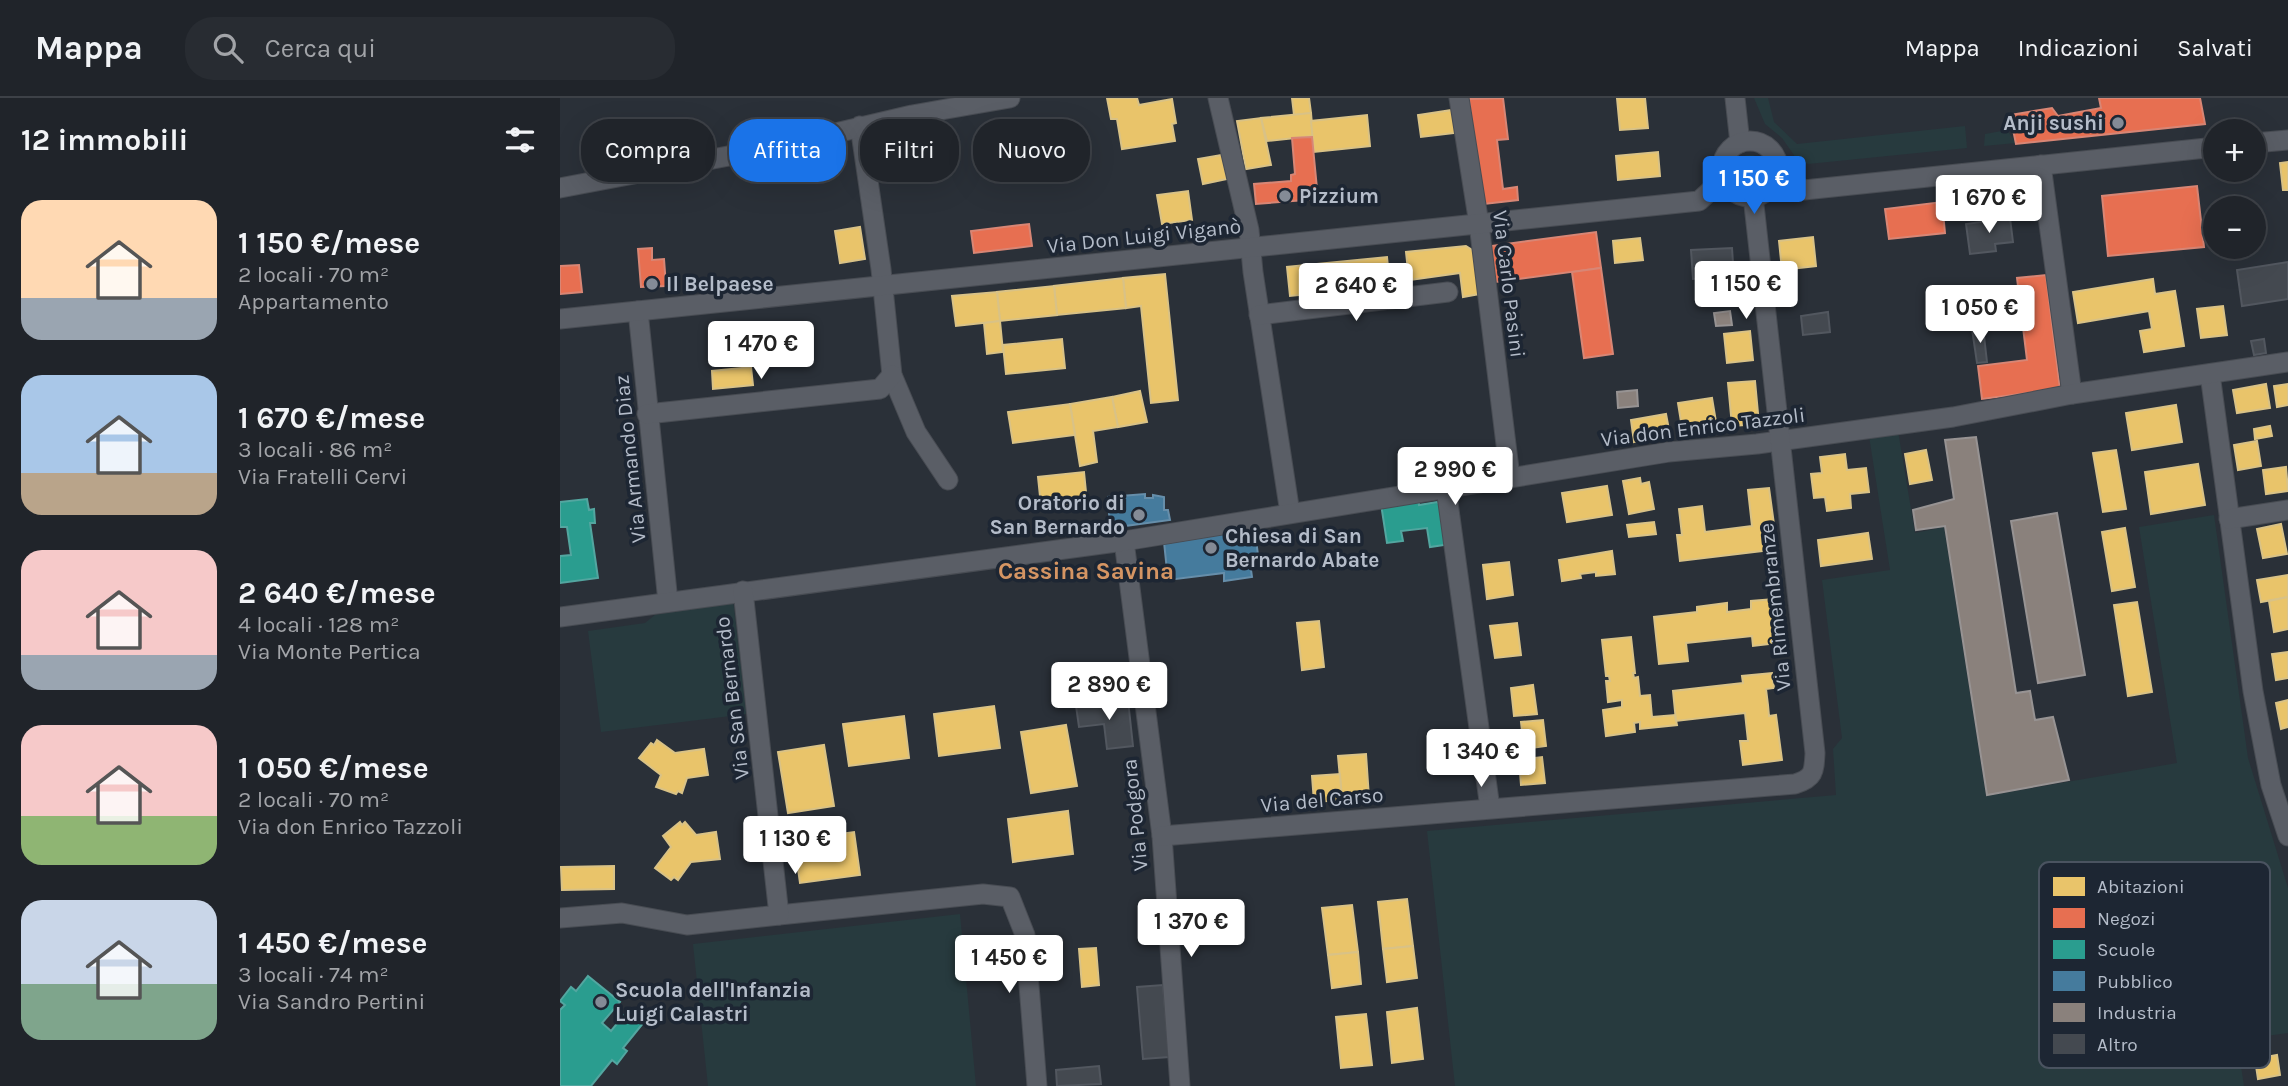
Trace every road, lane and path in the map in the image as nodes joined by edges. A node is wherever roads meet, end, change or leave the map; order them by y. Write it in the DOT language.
graph roads {
  1 [pos="1010,98"];
  2 [pos="1218,98"];
  3 [pos="1459,98"];
  4 [pos="1735,98"];
  5 [pos="911,107"];
  6 [pos="879,119"];
  7 [pos="860,126"];
  8 [pos="1740,143"];
  9 [pos="2203,148"];
  10 [pos="2041,165"];
  11 [pos="1778,174"];
  12 [pos="1724,178"];
  13 [pos="867,182"];
  14 [pos="560,188"];
  15 [pos="1753,196"];
  16 [pos="1479,224"];
  17 [pos="1252,248"];
  18 [pos="881,286"];
  19 [pos="1448,292"];
  20 [pos="638,311"];
  21 [pos="1259,315"];
  22 [pos="560,319"];
  23 [pos="2288,362"];
  24 [pos="2210,374"];
  25 [pos="886,382"];
  26 [pos="2072,394"];
  27 [pos="647,414"];
  28 [pos="1780,440"];
  29 [pos="1510,477"];
  30 [pos="948,480"];
  31 [pos="1446,488"];
  32 [pos="2288,510"];
  33 [pos="1290,513"];
  34 [pos="2229,519"];
  35 [pos="1124,541"];
  36 [pos="743,591"];
  37 [pos="668,602"];
  38 [pos="560,617"];
  39 [pos="1814,769"];
  40 [pos="1490,808"];
  41 [pos="1162,835"];
  42 [pos="2288,836"];
  43 [pos="779,915"];
  44 [pos="560,918"];
  45 [pos="1037,1086"];
  46 [pos="1180,1086"];
  1 -- 5 [label="street"];
  2 -- 17 [label="street"];
  3 -- 16 [label="street, Via Carlo Pasini"];
  4 -- 8 [label="street"];
  5 -- 6 [label="street"];
  7 -- 14 [label="street"];
  8 -- 11 [label="street"];
  8 -- 12 [label="street, Via Don Luigi Viganò"];
  9 -- 10 [label="street"];
  10 -- 11 [label="street"];
  10 -- 26 [label="street"];
  11 -- 15 [label="street"];
  12 -- 15 [label="street"];
  12 -- 16 [label="street, Via Don Luigi Viganò"];
  13 -- 18 [label="street"];
  15 -- 28 [label="street, Via Rimembranze"];
  16 -- 17 [label="street, Via Don Luigi Viganò"];
  16 -- 29 [label="street, Via Carlo Pasini"];
  17 -- 18 [label="street, Via Don Luigi Viganò"];
  17 -- 21 [label="street"];
  18 -- 20 [label="street, Via Don Luigi Viganò"];
  18 -- 25 [label="street"];
  19 -- 21 [label="street"];
  20 -- 22 [label="street, Via Don Luigi Viganò"];
  20 -- 27 [label="street, Via Armando Diaz"];
  21 -- 33 [label="street"];
  23 -- 24 [label="street, Via don Enrico Tazzoli"];
  24 -- 26 [label="street, Via don Enrico Tazzoli"];
  24 -- 34 [label="street"];
  25 -- 27 [label="street"];
  25 -- 30 [label="street"];
  26 -- 28 [label="street, Via don Enrico Tazzoli"];
  27 -- 37 [label="street, Via Armando Diaz"];
  28 -- 29 [label="street, Via don Enrico Tazzoli"];
  28 -- 39 [label="street, Via Rimembranze"];
  29 -- 31 [label="street, Via don Enrico Tazzoli"];
  31 -- 33 [label="street, Via don Enrico Tazzoli"];
  31 -- 40 [label="street"];
  32 -- 34 [label="street"];
  33 -- 35 [label="street, Via don Enrico Tazzoli"];
  34 -- 42 [label="street"];
  35 -- 36 [label="street, Via San Bernardo"];
  35 -- 41 [label="street, Via Podgora"];
  36 -- 37 [label="street, Via San Bernardo"];
  36 -- 43 [label="street, Via San Bernardo"];
  37 -- 38 [label="street, Via San Bernardo"];
  39 -- 40 [label="street, Via del Carso"];
  40 -- 41 [label="street, Via del Carso"];
  41 -- 46 [label="street, Via Podgora"];
  43 -- 44 [label="street"];
  43 -- 45 [label="street"];
}
